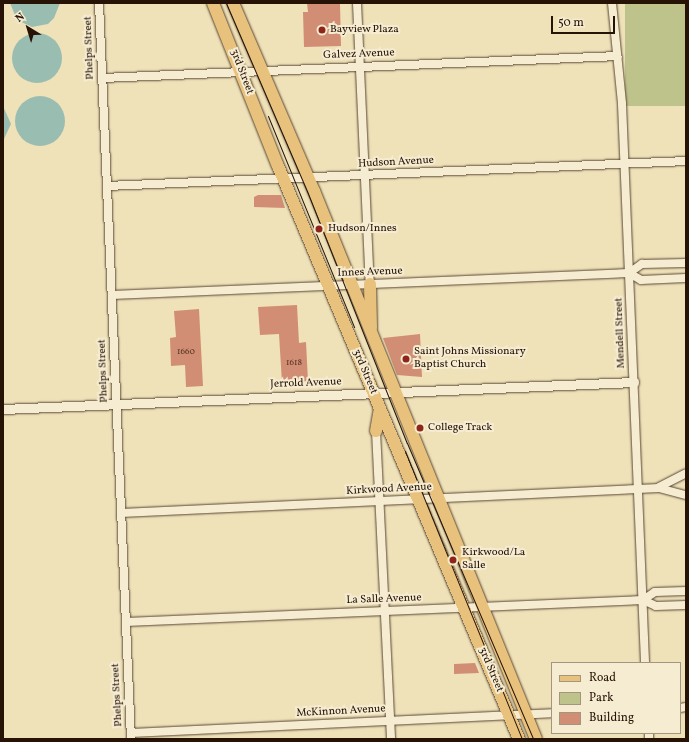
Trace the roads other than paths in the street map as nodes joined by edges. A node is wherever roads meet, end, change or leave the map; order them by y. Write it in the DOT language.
graph roads {
  1 [pos="99,3"];
  2 [pos="213,3"];
  3 [pos="233,3"];
  4 [pos="357,3"];
  5 [pos="612,3"];
  6 [pos="618,56"];
  7 [pos="360,66"];
  8 [pos="261,71"];
  9 [pos="241,72"];
  10 [pos="102,78"];
  11 [pos="686,161"];
  12 [pos="625,164"];
  13 [pos="364,175"];
  14 [pos="308,178"];
  15 [pos="284,179"];
  16 [pos="107,186"];
  17 [pos="686,263"];
  18 [pos="629,273"];
  19 [pos="686,278"];
  20 [pos="352,284"];
  21 [pos="370,284"];
  22 [pos="329,286"];
  23 [pos="112,295"];
  24 [pos="372,337"];
  25 [pos="634,382"];
  26 [pos="394,392"];
  27 [pos="373,393"];
  28 [pos="116,404"];
  29 [pos="380,408"];
  30 [pos="3,409"];
  31 [pos="376,431"];
  32 [pos="686,473"];
  33 [pos="638,488"];
  34 [pos="659,488"];
  35 [pos="686,494"];
  36 [pos="437,498"];
  37 [pos="418,499"];
  38 [pos="378,501"];
  39 [pos="121,513"];
  40 [pos="686,591"];
  41 [pos="643,600"];
  42 [pos="686,605"];
  43 [pos="464,607"];
  44 [pos="482,607"];
  45 [pos="385,611"];
  46 [pos="126,622"];
  47 [pos="645,662"];
  48 [pos="551,713"];
  49 [pos="526,715"];
  50 [pos="509,716"];
  51 [pos="390,721"];
  52 [pos="131,736"];
  53 [pos="391,739"];
  54 [pos="519,739"];
  55 [pos="536,739"];
  1 -- 10 [label="street, Phelps Street"];
  2 -- 9 [label="main road, 3rd Street"];
  3 -- 8 [label="main road, 3rd Street"];
  4 -- 7 [label="street"];
  5 -- 6 [label="street, Mendell Street"];
  6 -- 7 [label="street, Galvez Avenue"];
  6 -- 12 [label="street, Mendell Street"];
  7 -- 8 [label="street, Galvez Avenue"];
  7 -- 13 [label="street"];
  8 -- 9 [label="street, Galvez Avenue"];
  8 -- 14 [label="main road, 3rd Street"];
  9 -- 10 [label="street, Galvez Avenue"];
  9 -- 15 [label="main road, 3rd Street"];
  10 -- 16 [label="street, Phelps Street"];
  11 -- 12 [label="street, Hudson Avenue"];
  12 -- 13 [label="street, Hudson Avenue"];
  12 -- 18 [label="street, Mendell Street"];
  13 -- 14 [label="street, Hudson Avenue"];
  13 -- 21 [label="street"];
  14 -- 15 [label="street, Hudson Avenue"];
  14 -- 20 [label="main road, 3rd Street"];
  15 -- 16 [label="street, Hudson Avenue"];
  15 -- 22 [label="main road, 3rd Street"];
  16 -- 23 [label="street, Phelps Street"];
  17 -- 18 [label="street, Innes Avenue"];
  18 -- 19 [label="street, Innes Avenue"];
  18 -- 21 [label="street, Innes Avenue"];
  18 -- 25 [label="street, Mendell Street"];
  20 -- 21 [label="street, Innes Avenue"];
  20 -- 22 [label="street, Innes Avenue"];
  20 -- 24 [label="main road, 3rd Street"];
  21 -- 24 [label="main road"];
  22 -- 23 [label="street, Innes Avenue"];
  22 -- 27 [label="main road, 3rd Street"];
  23 -- 28 [label="street, Phelps Street"];
  24 -- 26 [label="main road, 3rd Street"];
  25 -- 26 [label="street, Jerrold Avenue"];
  25 -- 33 [label="street, Mendell Street"];
  26 -- 27 [label="street, Jerrold Avenue"];
  26 -- 36 [label="main road, 3rd Street"];
  27 -- 28 [label="street, Jerrold Avenue"];
  27 -- 29 [label="main road, 3rd Street"];
  28 -- 30 [label="street, Jerrold Avenue"];
  28 -- 39 [label="street, Phelps Street"];
  29 -- 31 [label="main road"];
  29 -- 37 [label="main road, 3rd Street"];
  31 -- 38 [label="street"];
  32 -- 34 [label="street, Kirkwood Avenue"];
  33 -- 34 [label="street, Kirkwood Avenue"];
  33 -- 36 [label="street, Kirkwood Avenue"];
  33 -- 41 [label="street, Mendell Street"];
  34 -- 35 [label="street, Kirkwood Avenue"];
  36 -- 37 [label="street, Kirkwood Avenue"];
  36 -- 44 [label="main road, 3rd Street"];
  37 -- 38 [label="street, Kirkwood Avenue"];
  37 -- 43 [label="main road, 3rd Street"];
  38 -- 39 [label="street, Kirkwood Avenue"];
  38 -- 45 [label="street"];
  39 -- 46 [label="street, Phelps Street"];
  40 -- 41 [label="street, La Salle Avenue"];
  41 -- 42 [label="street, La Salle Avenue"];
  41 -- 44 [label="street, La Salle Avenue"];
  41 -- 47 [label="street, Mendell Street"];
  43 -- 44 [label="street, La Salle Avenue"];
  43 -- 45 [label="street, La Salle Avenue"];
  43 -- 50 [label="main road, 3rd Street"];
  44 -- 49 [label="main road, 3rd Street"];
  45 -- 46 [label="street, La Salle Avenue"];
  45 -- 51 [label="street"];
  46 -- 52 [label="street, Phelps Street"];
  48 -- 49 [label="street, McKinnon Avenue"];
  49 -- 50 [label="street, McKinnon Avenue"];
  49 -- 55 [label="main road, 3rd Street"];
  50 -- 51 [label="street, McKinnon Avenue"];
  50 -- 54 [label="main road, 3rd Street"];
  51 -- 52 [label="street, McKinnon Avenue"];
  51 -- 53 [label="street"];
}
